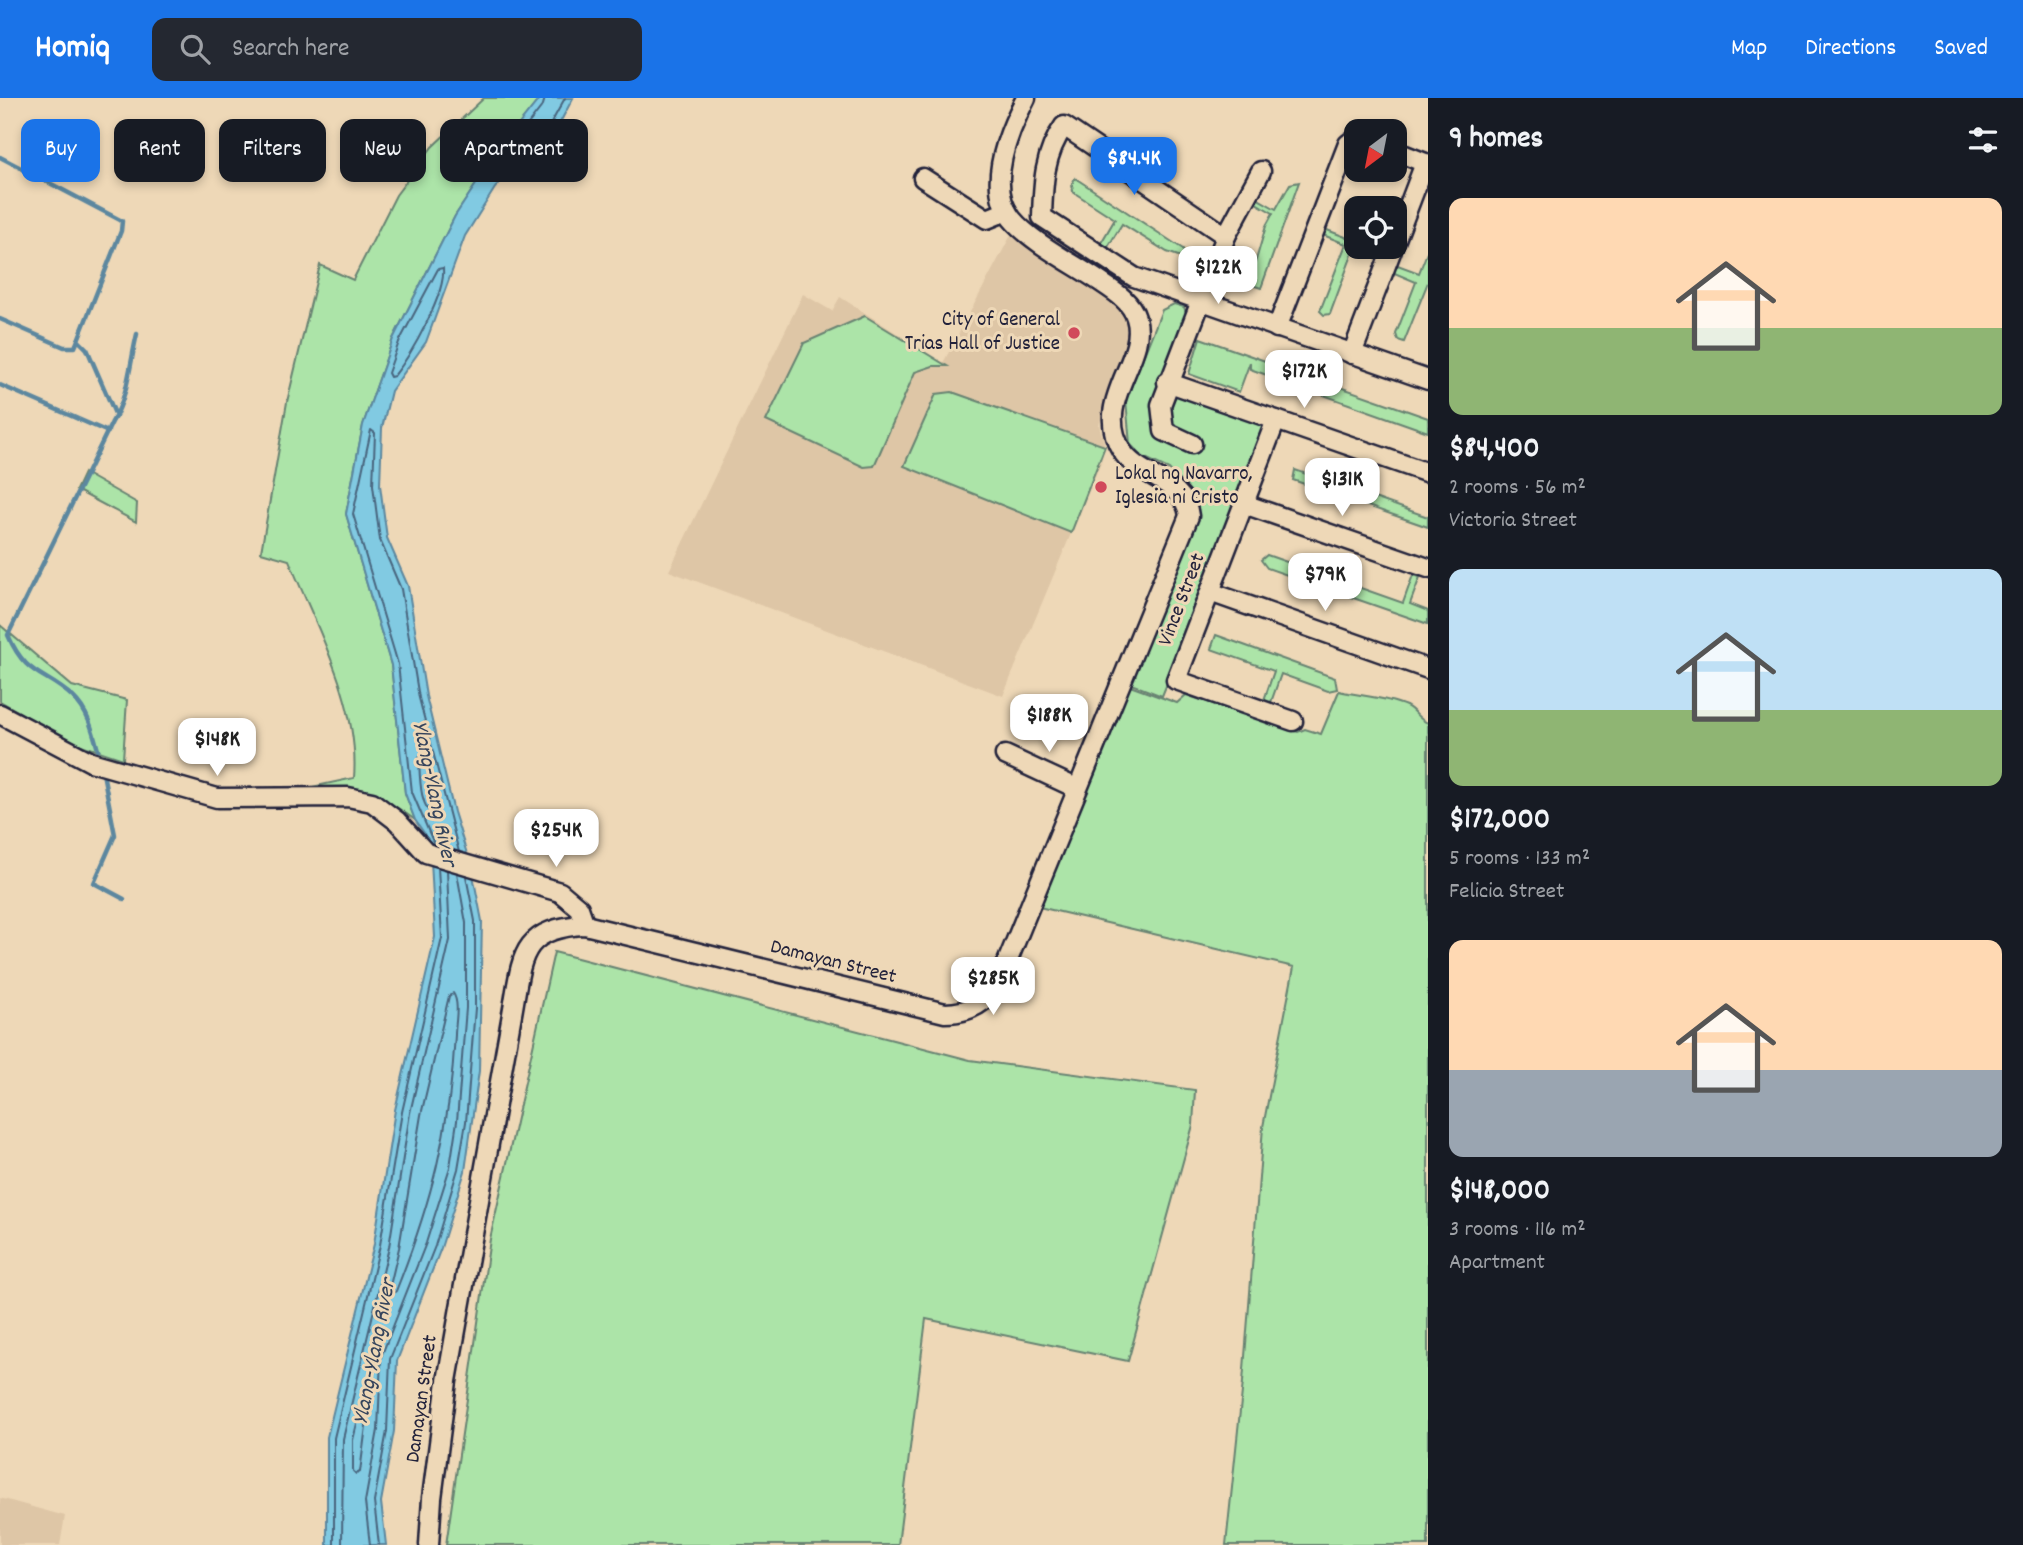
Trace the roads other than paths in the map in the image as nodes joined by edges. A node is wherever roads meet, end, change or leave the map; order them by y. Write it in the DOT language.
graph roads {
  1 [pos="1026,98"];
  2 [pos="1344,154"];
  3 [pos="1407,156"];
  4 [pos="1427,164"];
  5 [pos="1261,171"];
  6 [pos="923,178"];
  7 [pos="1007,211"];
  8 [pos="1407,212"];
  9 [pos="1226,236"];
  10 [pos="1388,259"];
  11 [pos="1200,302"];
  12 [pos="1277,328"];
  13 [pos="1352,354"];
  14 [pos="1427,377"];
  15 [pos="1167,382"];
  16 [pos="1276,420"];
  17 [pos="1192,444"];
  18 [pos="1428,473"];
  19 [pos="1244,504"];
  20 [pos="1428,568"];
  21 [pos="1210,592"];
  22 [pos="1428,669"];
  23 [pos="0,713"];
  24 [pos="1293,721"];
  25 [pos="1005,755"];
  26 [pos="1076,788"];
  27 [pos="584,925"];
  28 [pos="429,1545"];
  1 -- 7 [label="street"];
  2 -- 12 [label="street"];
  3 -- 4 [label="street"];
  4 -- 8 [label="street"];
  5 -- 9 [label="street"];
  6 -- 7 [label="street"];
  7 -- 26 [label="street, Damayan Street"];
  9 -- 11 [label="street"];
  9 -- 11 [label="street"];
  10 -- 13 [label="street"];
  11 -- 12 [label="street"];
  11 -- 15 [label="street"];
  12 -- 13 [label="street"];
  13 -- 14 [label="street"];
  15 -- 16 [label="street"];
  15 -- 17 [label="street"];
  16 -- 18 [label="street"];
  16 -- 19 [label="street, Vince Street"];
  19 -- 20 [label="street"];
  19 -- 21 [label="street, Vince Street"];
  21 -- 22 [label="street"];
  21 -- 24 [label="street, Vince Street"];
  23 -- 27 [label="street"];
  25 -- 26 [label="street"];
  26 -- 27 [label="street, Damayan Street"];
  27 -- 28 [label="street, Damayan Street"];
}
